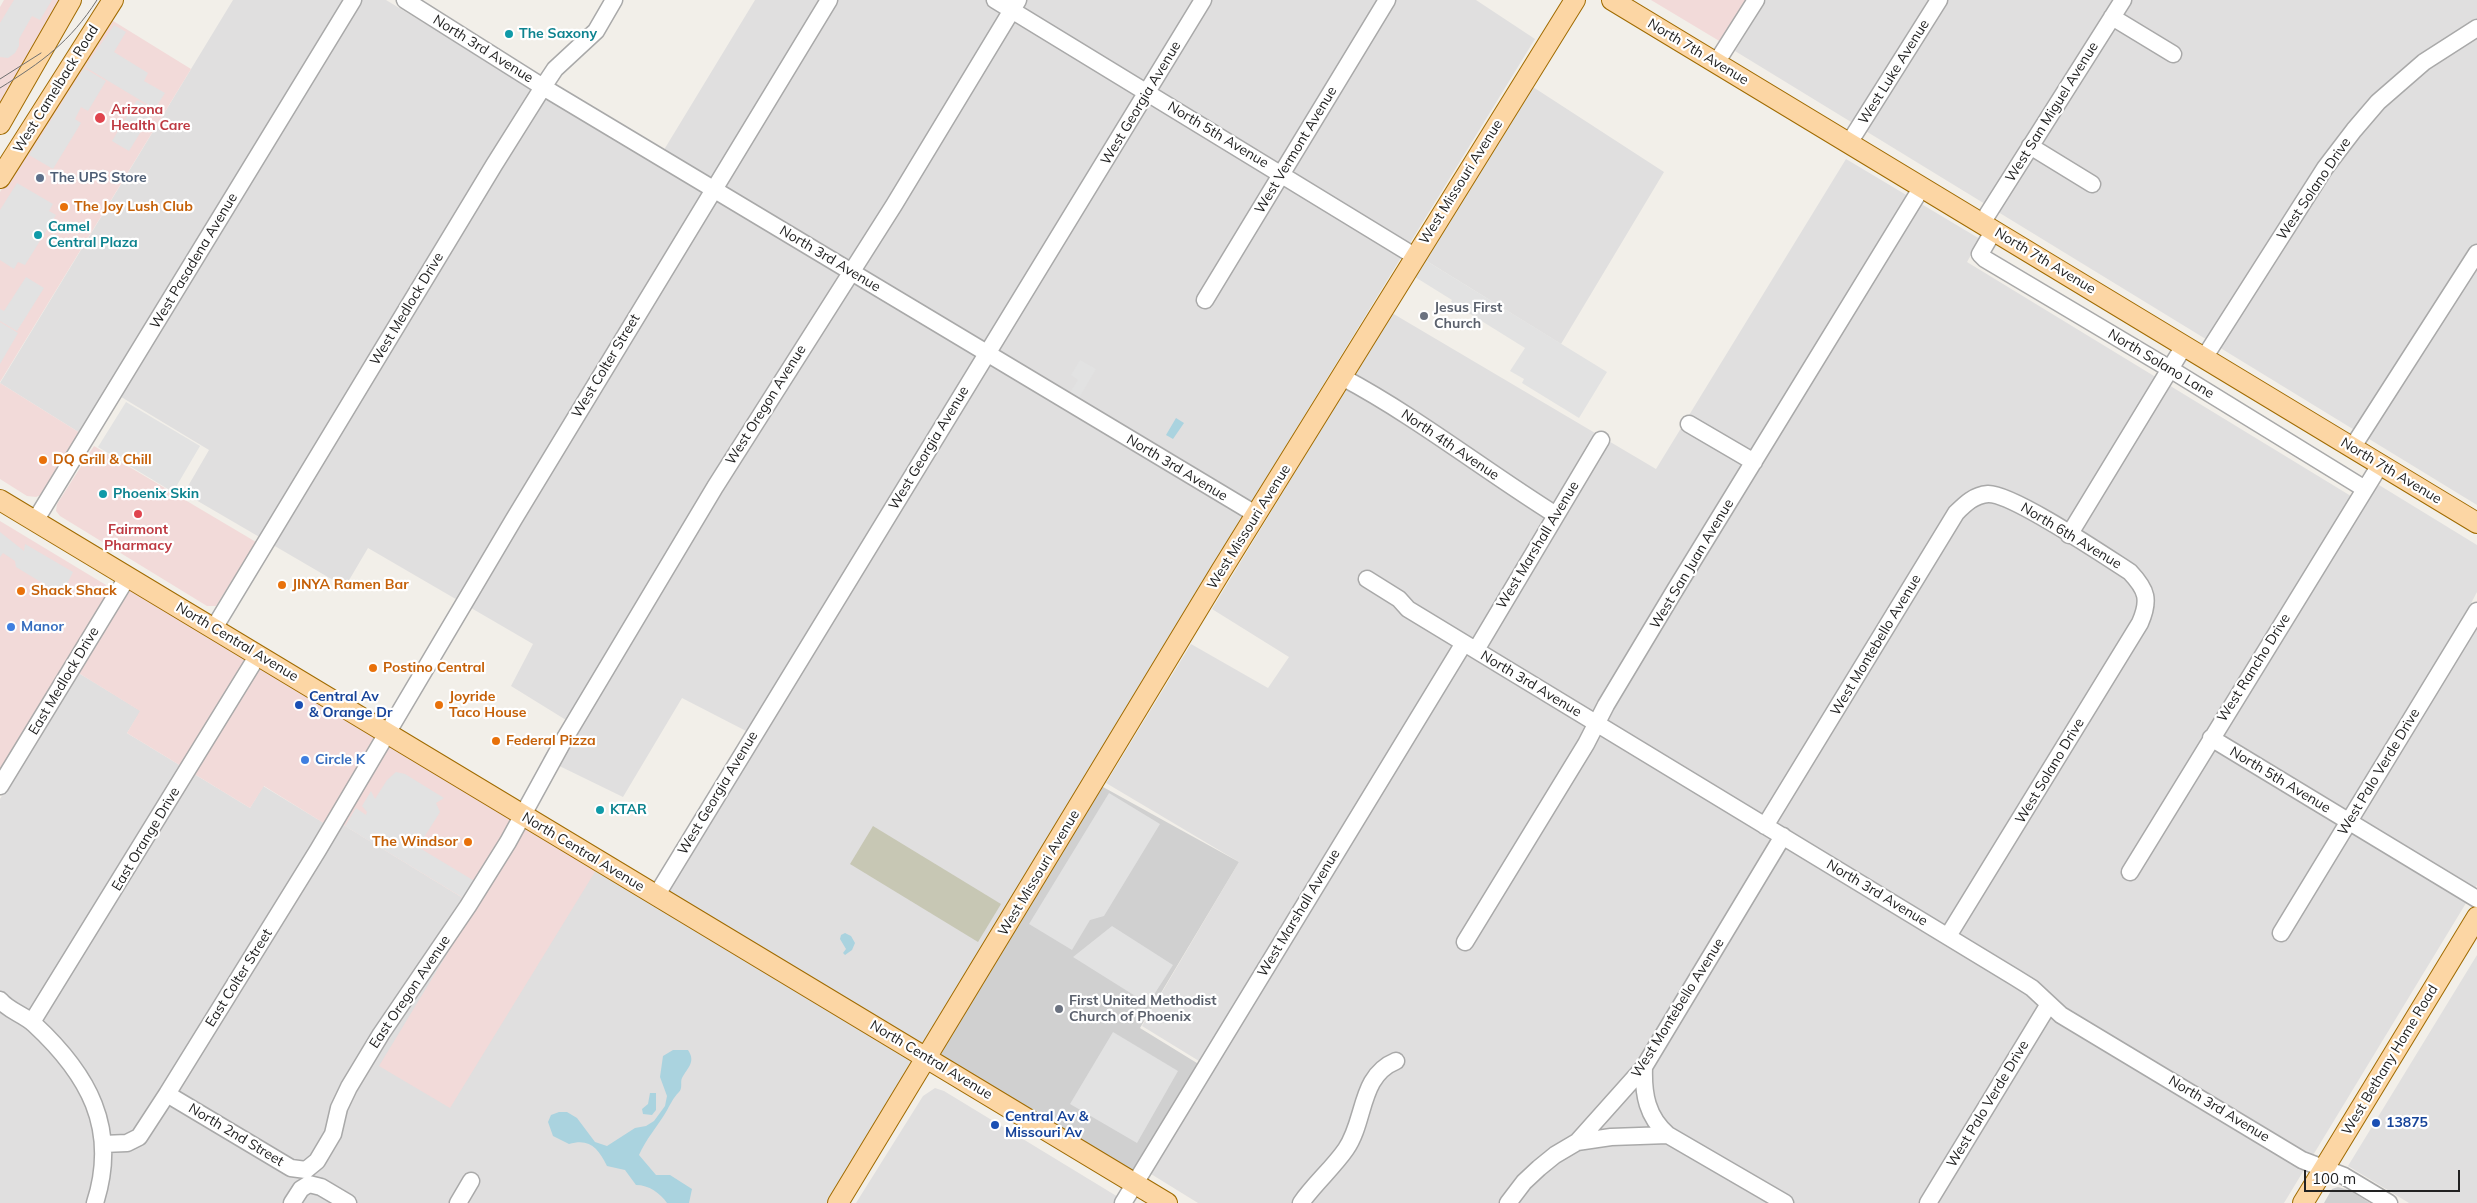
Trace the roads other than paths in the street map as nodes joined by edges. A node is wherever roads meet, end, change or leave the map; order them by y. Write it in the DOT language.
graph roads {
  1 [pos="71,0"];
  2 [pos="113,0"];
  3 [pos="353,0"];
  4 [pos="405,0"];
  5 [pos="614,0"];
  6 [pos="829,0"];
  7 [pos="994,0"];
  8 [pos="1203,0"];
  9 [pos="1387,0"];
  10 [pos="1575,0"];
  11 [pos="1612,0"];
  12 [pos="1756,0"];
  13 [pos="1939,0"];
  14 [pos="2123,0"];
  15 [pos="1015,5"];
  16 [pos="2112,18"];
  17 [pos="2477,28"];
  18 [pos="2172,54"];
  19 [pos="1716,63"];
  20 [pos="544,87"];
  21 [pos="1148,92"];
  22 [pos="0,124"];
  23 [pos="1849,143"];
  24 [pos="2030,146"];
  25 [pos="1281,174"];
  26 [pos="0,178"];
  27 [pos="2092,184"];
  28 [pos="1922,187"];
  29 [pos="713,189"];
  30 [pos="1988,227"];
  31 [pos="2477,253"];
  32 [pos="1416,257"];
  33 [pos="851,272"];
  34 [pos="1205,300"];
  35 [pos="2184,346"];
  36 [pos="986,354"];
  37 [pos="2204,358"];
  38 [pos="2170,369"];
  39 [pos="1342,377"];
  40 [pos="1690,424"];
  41 [pos="1601,440"];
  42 [pos="2352,448"];
  43 [pos="1754,462"];
  44 [pos="2380,465"];
  45 [pos="2366,489"];
  46 [pos="1977,496"];
  47 [pos="0,500"];
  48 [pos="1257,515"];
  49 [pos="1556,515"];
  50 [pos="35,521"];
  51 [pos="2477,524"];
  52 [pos="2069,535"];
  53 [pos="128,576"];
  54 [pos="1367,579"];
  55 [pos="2147,604"];
  56 [pos="2477,611"];
  57 [pos="214,628"];
  58 [pos="1470,647"];
  59 [pos="258,655"];
  60 [pos="1596,724"];
  61 [pos="387,733"];
  62 [pos="2211,738"];
  63 [pos="0,786"];
  64 [pos="522,815"];
  65 [pos="2348,822"];
  66 [pos="1766,826"];
  67 [pos="1783,836"];
  68 [pos="2130,872"];
  69 [pos="656,896"];
  70 [pos="2477,899"];
  71 [pos="2477,917"];
  72 [pos="2281,933"];
  73 [pos="1948,936"];
  74 [pos="1465,942"];
  75 [pos="2049,1004"];
  76 [pos="2,1008"];
  77 [pos="32,1022"];
  78 [pos="927,1057"];
  79 [pos="1396,1061"];
  80 [pos="1644,1067"];
  81 [pos="167,1094"];
  82 [pos="1668,1135"];
  83 [pos="1577,1142"];
  84 [pos="103,1144"];
  85 [pos="2323,1170"];
  86 [pos="308,1177"];
  87 [pos="471,1181"];
  88 [pos="1135,1183"];
  89 [pos="95,1203"];
  90 [pos="292,1203"];
  91 [pos="348,1203"];
  92 [pos="458,1203"];
  93 [pos="838,1203"];
  94 [pos="1123,1203"];
  95 [pos="1167,1203"];
  96 [pos="1301,1203"];
  97 [pos="1508,1203"];
  98 [pos="1784,1203"];
  99 [pos="1928,1203"];
  100 [pos="2303,1203"];
  101 [pos="2389,1203"];
  1 -- 22 [label="main road, West Camelback Road"];
  2 -- 26 [label="main road, West Camelback Road"];
  3 -- 50 [label="street, West Pasadena Avenue"];
  4 -- 20 [label="street, North 3rd Avenue"];
  5 -- 20 [label="street, West Medlock Drive"];
  6 -- 29 [label="street, West Colter Street"];
  7 -- 15 [label="street, North 5th Avenue"];
  8 -- 21 [label="street, West Georgia Avenue"];
  9 -- 25 [label="street, West Vermont Avenue"];
  10 -- 32 [label="main road, West Missouri Avenue"];
  11 -- 19 [label="main road, North 7th Avenue"];
  12 -- 19 [label="street"];
  13 -- 23 [label="street, West Luke Avenue"];
  14 -- 16 [label="street, West San Miguel Avenue"];
  15 -- 21 [label="street, North 5th Avenue"];
  15 -- 33 [label="street, West Oregon Avenue"];
  16 -- 18 [label="street"];
  16 -- 24 [label="street, West San Miguel Avenue"];
  17 -- 37 [label="street, West Solano Drive"];
  19 -- 23 [label="main road, North 7th Avenue"];
  20 -- 29 [label="street, North 3rd Avenue"];
  20 -- 57 [label="street, West Medlock Drive"];
  21 -- 25 [label="street, North 5th Avenue"];
  21 -- 36 [label="street, West Georgia Avenue"];
  23 -- 28 [label="main road, North 7th Avenue"];
  24 -- 27 [label="street"];
  24 -- 30 [label="street, West San Miguel Avenue"];
  25 -- 32 [label="street, North 5th Avenue"];
  25 -- 34 [label="street, West Vermont Avenue"];
  28 -- 30 [label="main road, North 7th Avenue"];
  28 -- 43 [label="street, West San Juan Avenue"];
  29 -- 33 [label="street, North 3rd Avenue"];
  29 -- 61 [label="street, West Colter Street"];
  30 -- 35 [label="main road, North 7th Avenue"];
  30 -- 38 [label="street, North Solano Lane"];
  31 -- 42 [label="street"];
  32 -- 39 [label="main road, West Missouri Avenue"];
  33 -- 36 [label="street, North 3rd Avenue"];
  33 -- 64 [label="street, West Oregon Avenue"];
  35 -- 37 [label="main road, North 7th Avenue"];
  35 -- 38 [label="street"];
  36 -- 48 [label="street, North 3rd Avenue"];
  36 -- 69 [label="street, West Georgia Avenue"];
  37 -- 42 [label="main road, North 7th Avenue"];
  38 -- 45 [label="street, North Solano Lane"];
  38 -- 52 [label="street"];
  39 -- 48 [label="main road, West Missouri Avenue"];
  39 -- 49 [label="street, North 4th Avenue"];
  40 -- 43 [label="street"];
  41 -- 49 [label="street, West Marshall Avenue"];
  42 -- 44 [label="main road, North 7th Avenue"];
  43 -- 60 [label="street, West San Juan Avenue"];
  44 -- 45 [label="street, West Rancho Drive"];
  44 -- 51 [label="main road, North 7th Avenue"];
  45 -- 62 [label="street, West Rancho Drive"];
  46 -- 52 [label="street, North 6th Avenue"];
  46 -- 66 [label="street, West Montebello Avenue"];
  47 -- 50 [label="main road, North Central Avenue"];
  48 -- 78 [label="main road, West Missouri Avenue"];
  49 -- 58 [label="street, West Marshall Avenue"];
  50 -- 53 [label="main road, North Central Avenue"];
  52 -- 55 [label="street, North 6th Avenue"];
  53 -- 57 [label="main road, North Central Avenue"];
  53 -- 63 [label="street, East Medlock Drive"];
  54 -- 58 [label="street, North 3rd Avenue"];
  55 -- 73 [label="street, West Solano Drive"];
  56 -- 65 [label="street, West Palo Verde Drive"];
  57 -- 59 [label="main road, North Central Avenue"];
  58 -- 60 [label="street, North 3rd Avenue"];
  58 -- 88 [label="street, West Marshall Avenue"];
  59 -- 61 [label="main road, North Central Avenue"];
  59 -- 77 [label="street, East Orange Drive"];
  60 -- 66 [label="street, North 3rd Avenue"];
  60 -- 74 [label="street, West San Juan Avenue"];
  61 -- 64 [label="main road, North Central Avenue"];
  61 -- 81 [label="street, East Colter Street"];
  62 -- 65 [label="street, North 5th Avenue"];
  62 -- 68 [label="street, West Rancho Drive"];
  64 -- 69 [label="main road, North Central Avenue"];
  64 -- 86 [label="street, East Oregon Avenue"];
  65 -- 70 [label="street, North 5th Avenue"];
  65 -- 72 [label="street, West Palo Verde Drive"];
  66 -- 67 [label="street, North 3rd Avenue"];
  67 -- 73 [label="street, North 3rd Avenue"];
  67 -- 80 [label="street, West Montebello Avenue"];
  69 -- 78 [label="main road, North Central Avenue"];
  71 -- 85 [label="main road, West Bethany Home Road"];
  73 -- 75 [label="street, North 3rd Avenue"];
  75 -- 85 [label="street, North 3rd Avenue"];
  75 -- 99 [label="street, West Palo Verde Drive"];
  76 -- 77 [label="street"];
  77 -- 84 [label="street"];
  78 -- 88 [label="main road, North Central Avenue"];
  78 -- 93 [label="main road, West Missouri Avenue"];
  79 -- 96 [label="street"];
  80 -- 82 [label="street"];
  80 -- 83 [label="street, West Montebello Avenue"];
  81 -- 84 [label="street, East Colter Street"];
  81 -- 86 [label="street, North 2nd Street"];
  82 -- 83 [label="street"];
  82 -- 98 [label="street"];
  83 -- 97 [label="street, West Montebello Avenue"];
  84 -- 89 [label="street"];
  85 -- 100 [label="main road, West Bethany Home Road"];
  85 -- 101 [label="street, North 3rd Avenue"];
  86 -- 90 [label="street, East Oregon Avenue"];
  86 -- 91 [label="street, North 2nd Street"];
  87 -- 92 [label="street"];
  88 -- 94 [label="street, West Marshall Avenue"];
  88 -- 95 [label="main road, North Central Avenue"];
}
